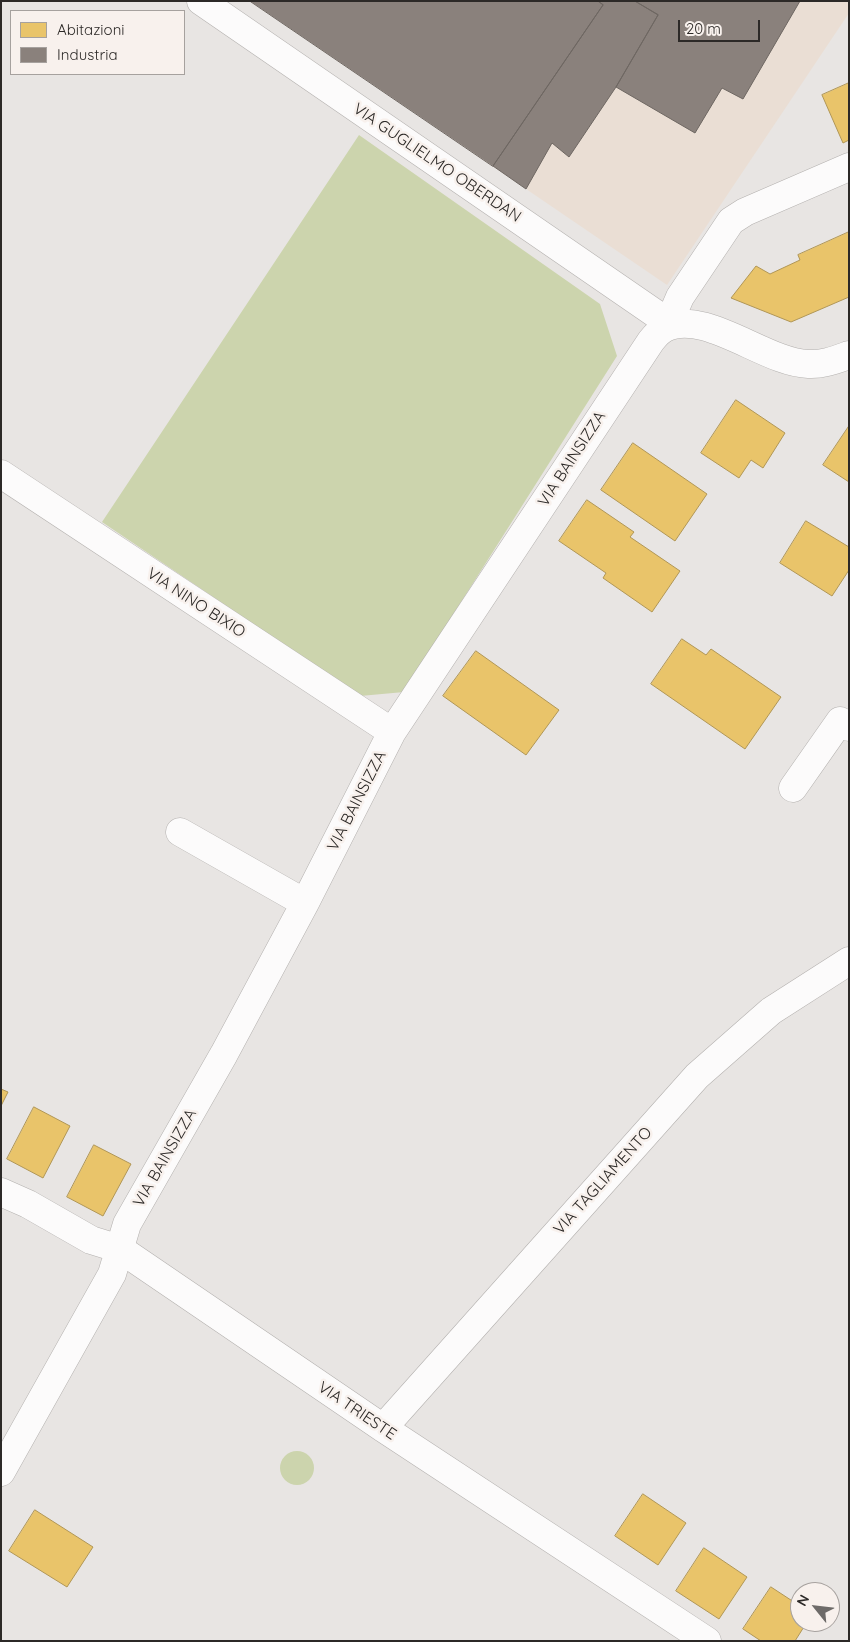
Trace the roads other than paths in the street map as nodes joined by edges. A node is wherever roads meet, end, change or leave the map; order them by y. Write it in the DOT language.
graph roads {
  1 [pos="201,1"];
  2 [pos="849,167"];
  3 [pos="672,325"];
  4 [pos="849,355"];
  5 [pos="1,474"];
  6 [pos="849,727"];
  7 [pos="392,732"];
  8 [pos="793,788"];
  9 [pos="180,832"];
  10 [pos="305,903"];
  11 [pos="849,961"];
  12 [pos="1,1192"];
  13 [pos="120,1249"];
  14 [pos="383,1428"];
  15 [pos="1,1472"];
  16 [pos="707,1641"];
  1 -- 3 [label="street, VIA GUGLIELMO OBERDAN"];
  2 -- 3 [label="street"];
  3 -- 4 [label="street"];
  3 -- 7 [label="street, VIA BAINSIZZA"];
  5 -- 7 [label="street, VIA NINO BIXIO"];
  6 -- 8 [label="street"];
  7 -- 10 [label="street, VIA BAINSIZZA"];
  9 -- 10 [label="street"];
  10 -- 13 [label="street, VIA BAINSIZZA"];
  11 -- 14 [label="street, VIA TAGLIAMENTO"];
  12 -- 13 [label="street, VIA TRIESTE"];
  13 -- 14 [label="street, VIA TRIESTE"];
  13 -- 15 [label="street, VIA BAINSIZZA"];
  14 -- 16 [label="street, VIA TRIESTE"];
}
